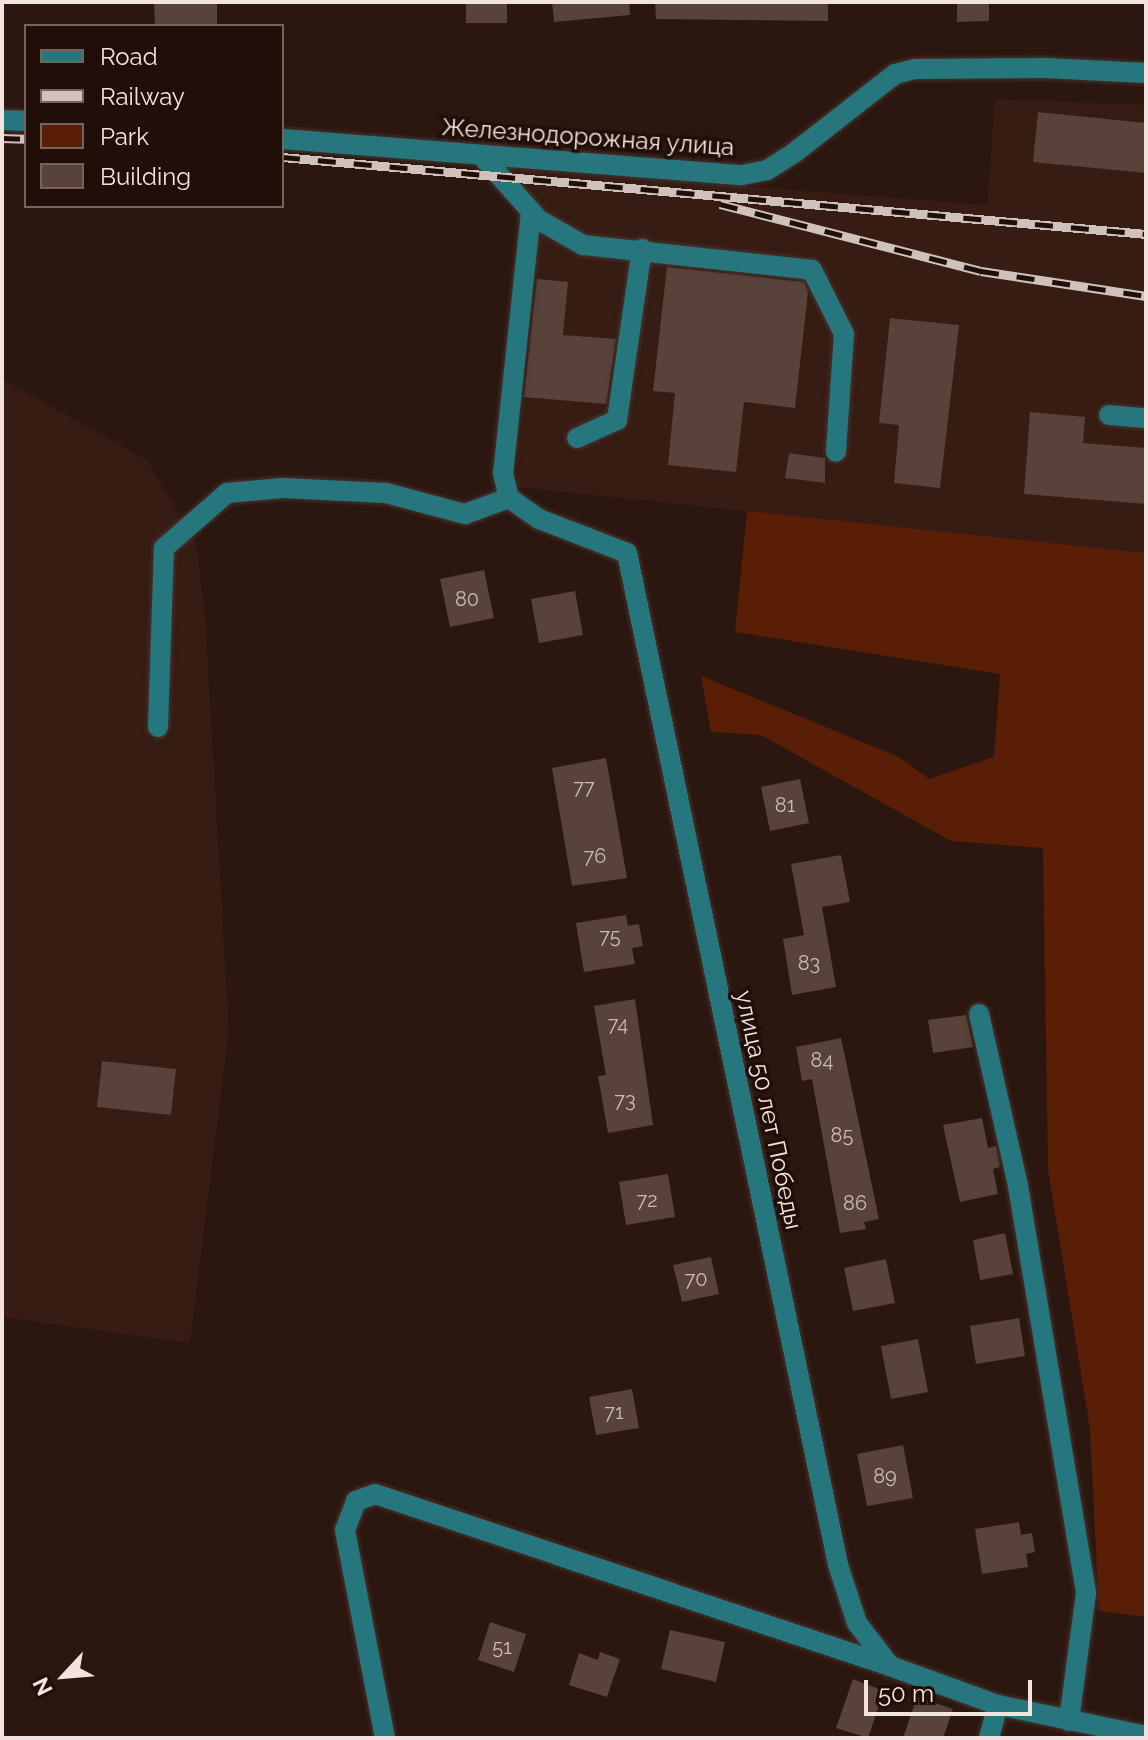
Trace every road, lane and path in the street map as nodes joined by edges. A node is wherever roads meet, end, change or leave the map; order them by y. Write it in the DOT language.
graph roads {
  1 [pos="1146,73"];
  2 [pos="2,120"];
  3 [pos="24,121"];
  4 [pos="284,139"];
  5 [pos="481,155"];
  6 [pos="531,212"];
  7 [pos="642,249"];
  8 [pos="1109,415"];
  9 [pos="1146,418"];
  10 [pos="577,438"];
  11 [pos="836,452"];
  12 [pos="509,498"];
  13 [pos="158,727"];
  14 [pos="979,1014"];
  15 [pos="890,1666"];
  16 [pos="998,1705"];
  17 [pos="1069,1721"];
  18 [pos="1146,1736"];
  19 [pos="385,1738"];
  20 [pos="989,1738"];
  1 -- 5 [label="street, Железнодорожная улица"];
  2 -- 3 [label="street"];
  4 -- 5 [label="street, Железнодорожная улица"];
  5 -- 6 [label="street"];
  6 -- 7 [label="street"];
  6 -- 12 [label="street"];
  7 -- 10 [label="street"];
  7 -- 11 [label="street"];
  8 -- 9 [label="street"];
  12 -- 13 [label="street"];
  12 -- 15 [label="street, улица 50 лет Победы"];
  14 -- 17 [label="street"];
  15 -- 16 [label="street"];
  15 -- 19 [label="street"];
  16 -- 17 [label="street"];
  16 -- 20 [label="street"];
  17 -- 18 [label="street"];
}
